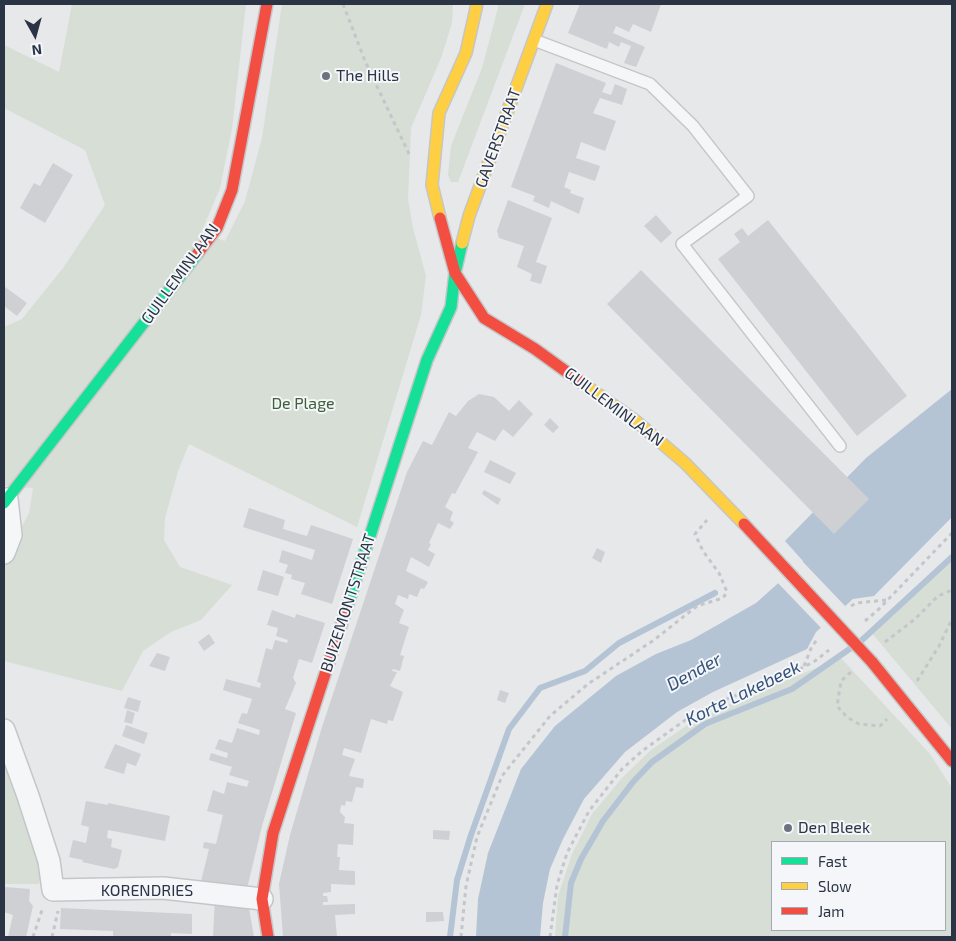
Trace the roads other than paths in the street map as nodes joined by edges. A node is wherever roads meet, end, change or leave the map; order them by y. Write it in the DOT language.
graph roads {
  1 [pos="267,4"];
  2 [pos="477,4"];
  3 [pos="547,4"];
  4 [pos="534,40"];
  5 [pos="455,273"];
  6 [pos="840,446"];
  7 [pos="5,501"];
  8 [pos="4,553"];
  9 [pos="4,730"];
  10 [pos="952,761"];
  11 [pos="262,899"];
  12 [pos="268,937"];
  1 -- 7 [label="main road, GUILLEMINLAAN"];
  2 -- 5 [label="main road, GUILLEMINLAAN"];
  3 -- 4 [label="main road, GAVERSTRAAT"];
  4 -- 5 [label="main road, GAVERSTRAAT"];
  4 -- 6 [label="lane"];
  5 -- 10 [label="main road, GUILLEMINLAAN, bridge"];
  5 -- 11 [label="main road, BUIZEMONTSTRAAT"];
  7 -- 8 [label="street"];
  9 -- 11 [label="street, KORENDRIES"];
  11 -- 12 [label="main road, BUIZEMONTSTRAAT"];
}
